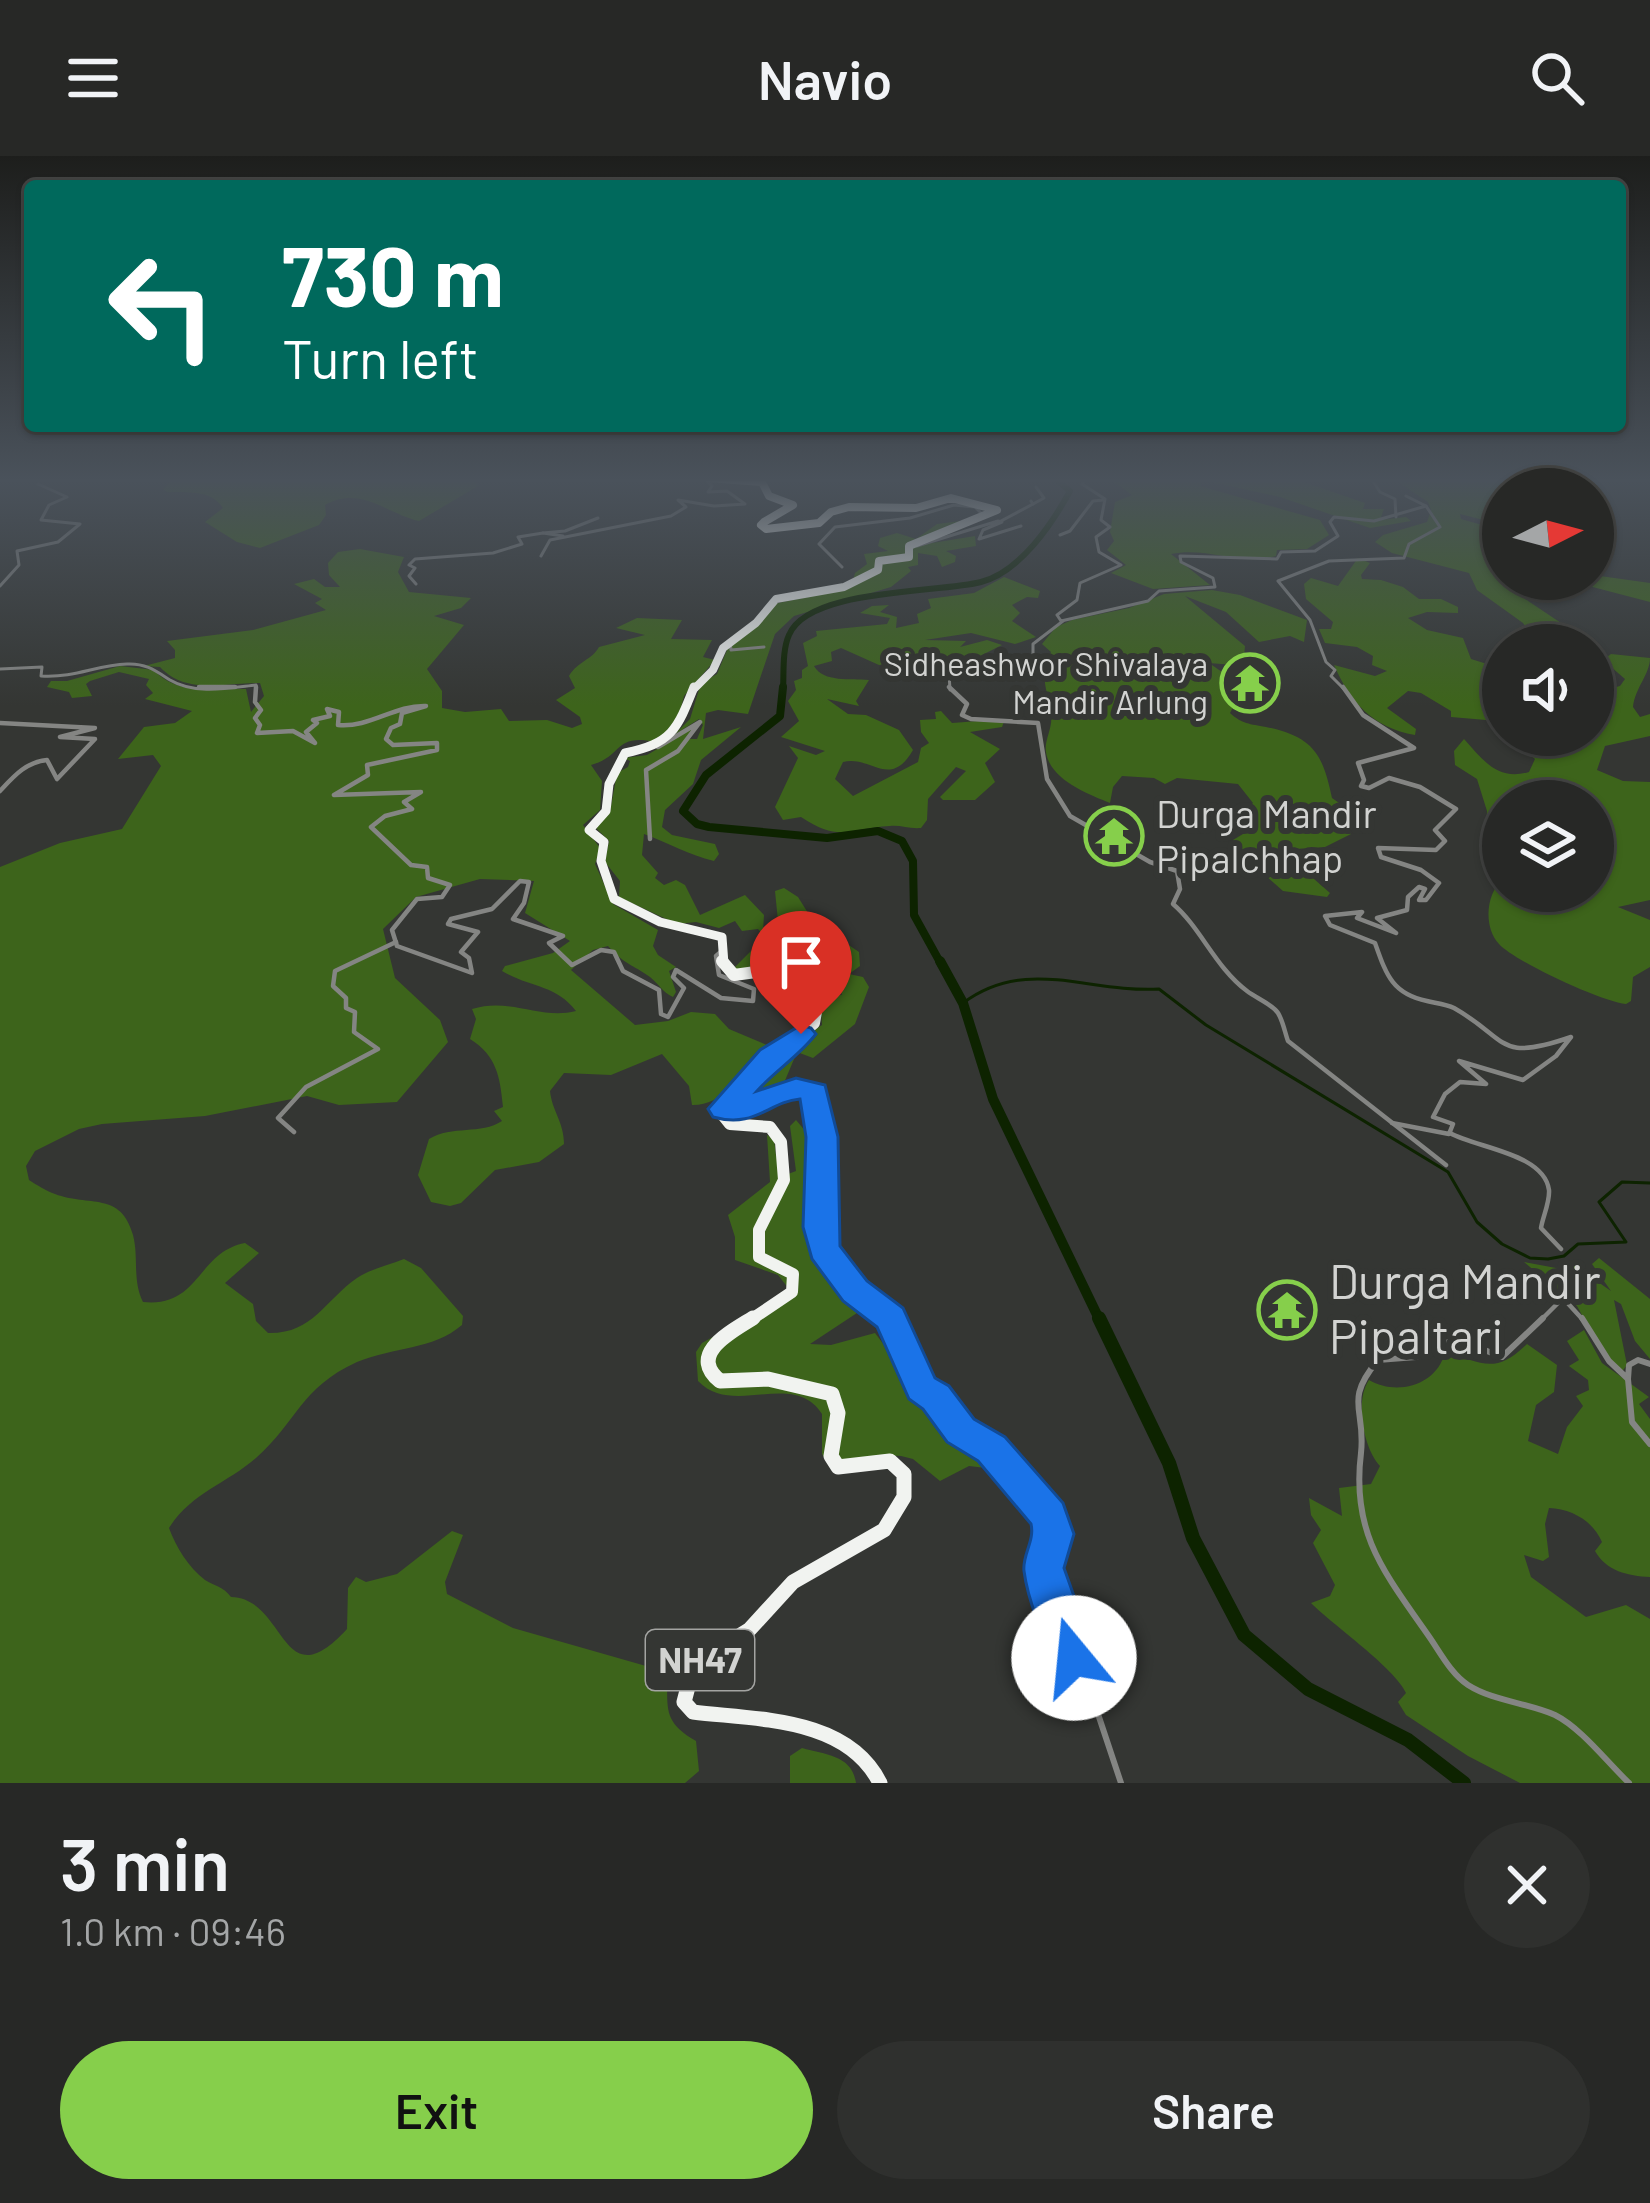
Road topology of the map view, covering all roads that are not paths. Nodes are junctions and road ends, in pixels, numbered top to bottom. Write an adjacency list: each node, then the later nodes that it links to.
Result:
1 (18, 554): 12 (street)
2 (467, 554): 11 (street)
3 (833, 554): 10 (street)
4 (910, 554): 14 (highway)
5 (1101, 554): 13 (street)
6 (1188, 554): 13 (street)
7 (1214, 554): 8 (street)
8 (1277, 554)
9 (1405, 554): 26 (street)
10 (842, 567)
11 (416, 584)
12 (0, 586)
13 (1063, 621): 24 (street)
14 (730, 642): 15 (street); 18 (highway)
15 (764, 647)
16 (0, 669): 21 (street)
17 (0, 723): 19 (street)
18 (652, 748): 20 (street); 22 (highway)
19 (0, 791)
20 (650, 839)
21 (396, 942): 22 (street); 25 (street)
22 (723, 950): 23 (highway)
23 (723, 1109): 32 (highway, NH47); 33 (street)
24 (1392, 1123): 26 (street); 27 (street)
25 (295, 1132)
26 (1450, 1133): 28 (street)
27 (1446, 1165)
28 (1561, 1249)
29 (1650, 1364): 30 (street)
30 (1628, 1379): 31 (street); 34 (street)
31 (1650, 1444)
32 (880, 1783)
33 (1121, 1783)
34 (1629, 1783)

